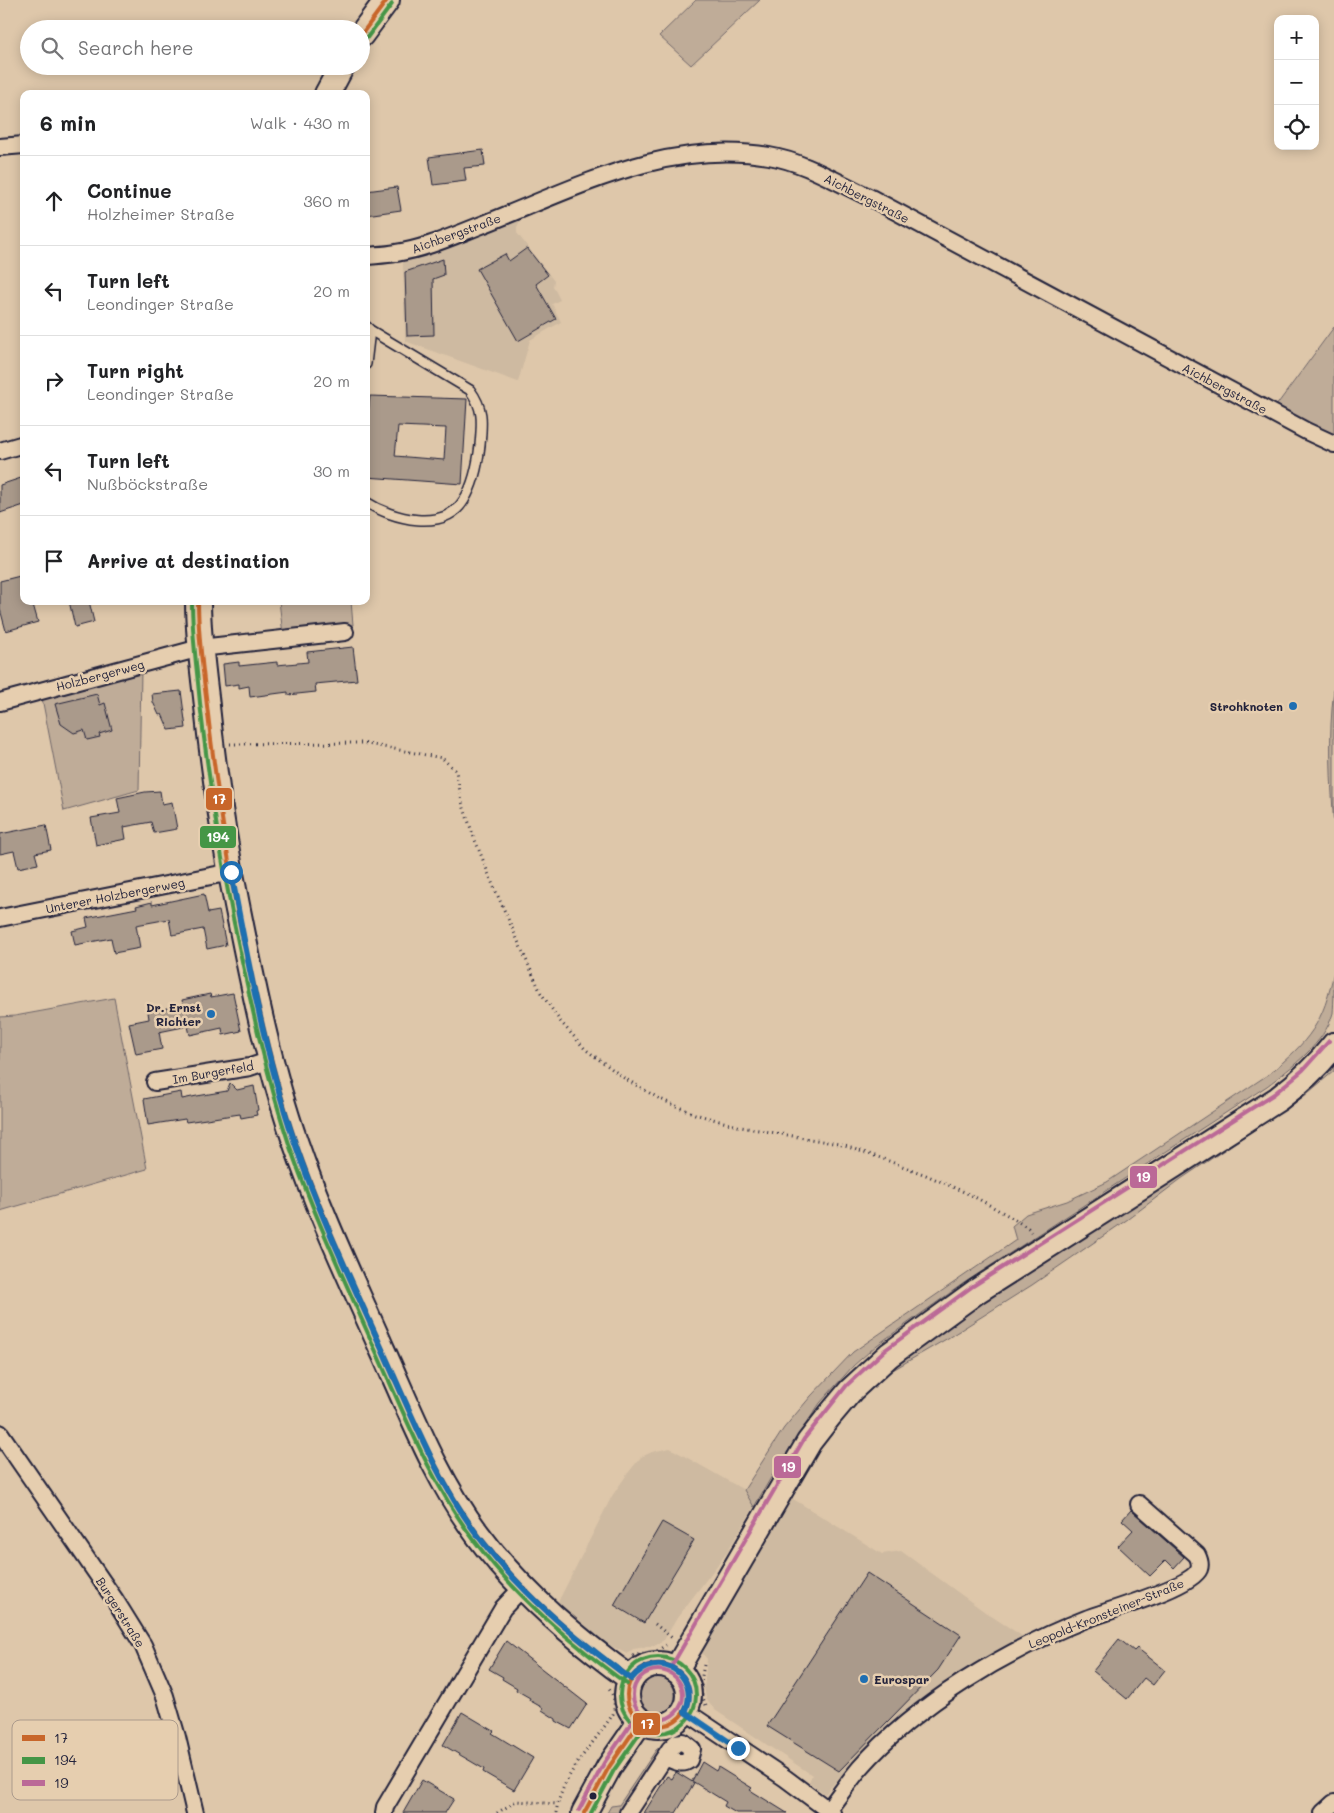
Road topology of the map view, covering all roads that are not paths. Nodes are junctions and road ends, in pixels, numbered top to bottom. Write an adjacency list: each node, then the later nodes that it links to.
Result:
1 (387, 0): 2 (street)
2 (370, 23)
3 (338, 75): 4 (street)
4 (330, 90)
5 (20, 145): 6 (street)
6 (0, 147)
7 (370, 256): 9 (street, Aichbergstraße)
8 (370, 329): 12 (lane)
9 (1334, 444)
10 (20, 445): 11 (street)
11 (0, 451)
12 (370, 504)
13 (198, 605): 15 (street)
14 (345, 632): 15 (street, Holzbergerweg)
15 (200, 648): 16 (street, Holzbergerweg); 17 (street)
16 (0, 702)
17 (231, 872): 18 (street, Unterer Holzbergerweg); 20 (street)
18 (0, 918)
19 (1334, 1046): 25 (street)
20 (272, 1060): 21 (street, Im Burgerfeld); 24 (street)
21 (154, 1082)
22 (0, 1433): 28 (street, Burgerstraße)
23 (1140, 1504): 33 (street, Leopold-Kronsteiner-Straße)
24 (523, 1587): 26 (street); 35 (street)
25 (676, 1670): 26 (street); 27 (street)
26 (626, 1675): 29 (street)
27 (685, 1712): 29 (street); 33 (street)
28 (172, 1720)
29 (640, 1722): 36 (street)
30 (178, 1741): 34 (street, Burgerstraße)
31 (665, 1756): 37 (street)
32 (1334, 1803): 38 (street)
33 (830, 1812)
34 (195, 1813)
35 (384, 1813)
36 (584, 1813)
37 (628, 1813)
38 (1323, 1813)

